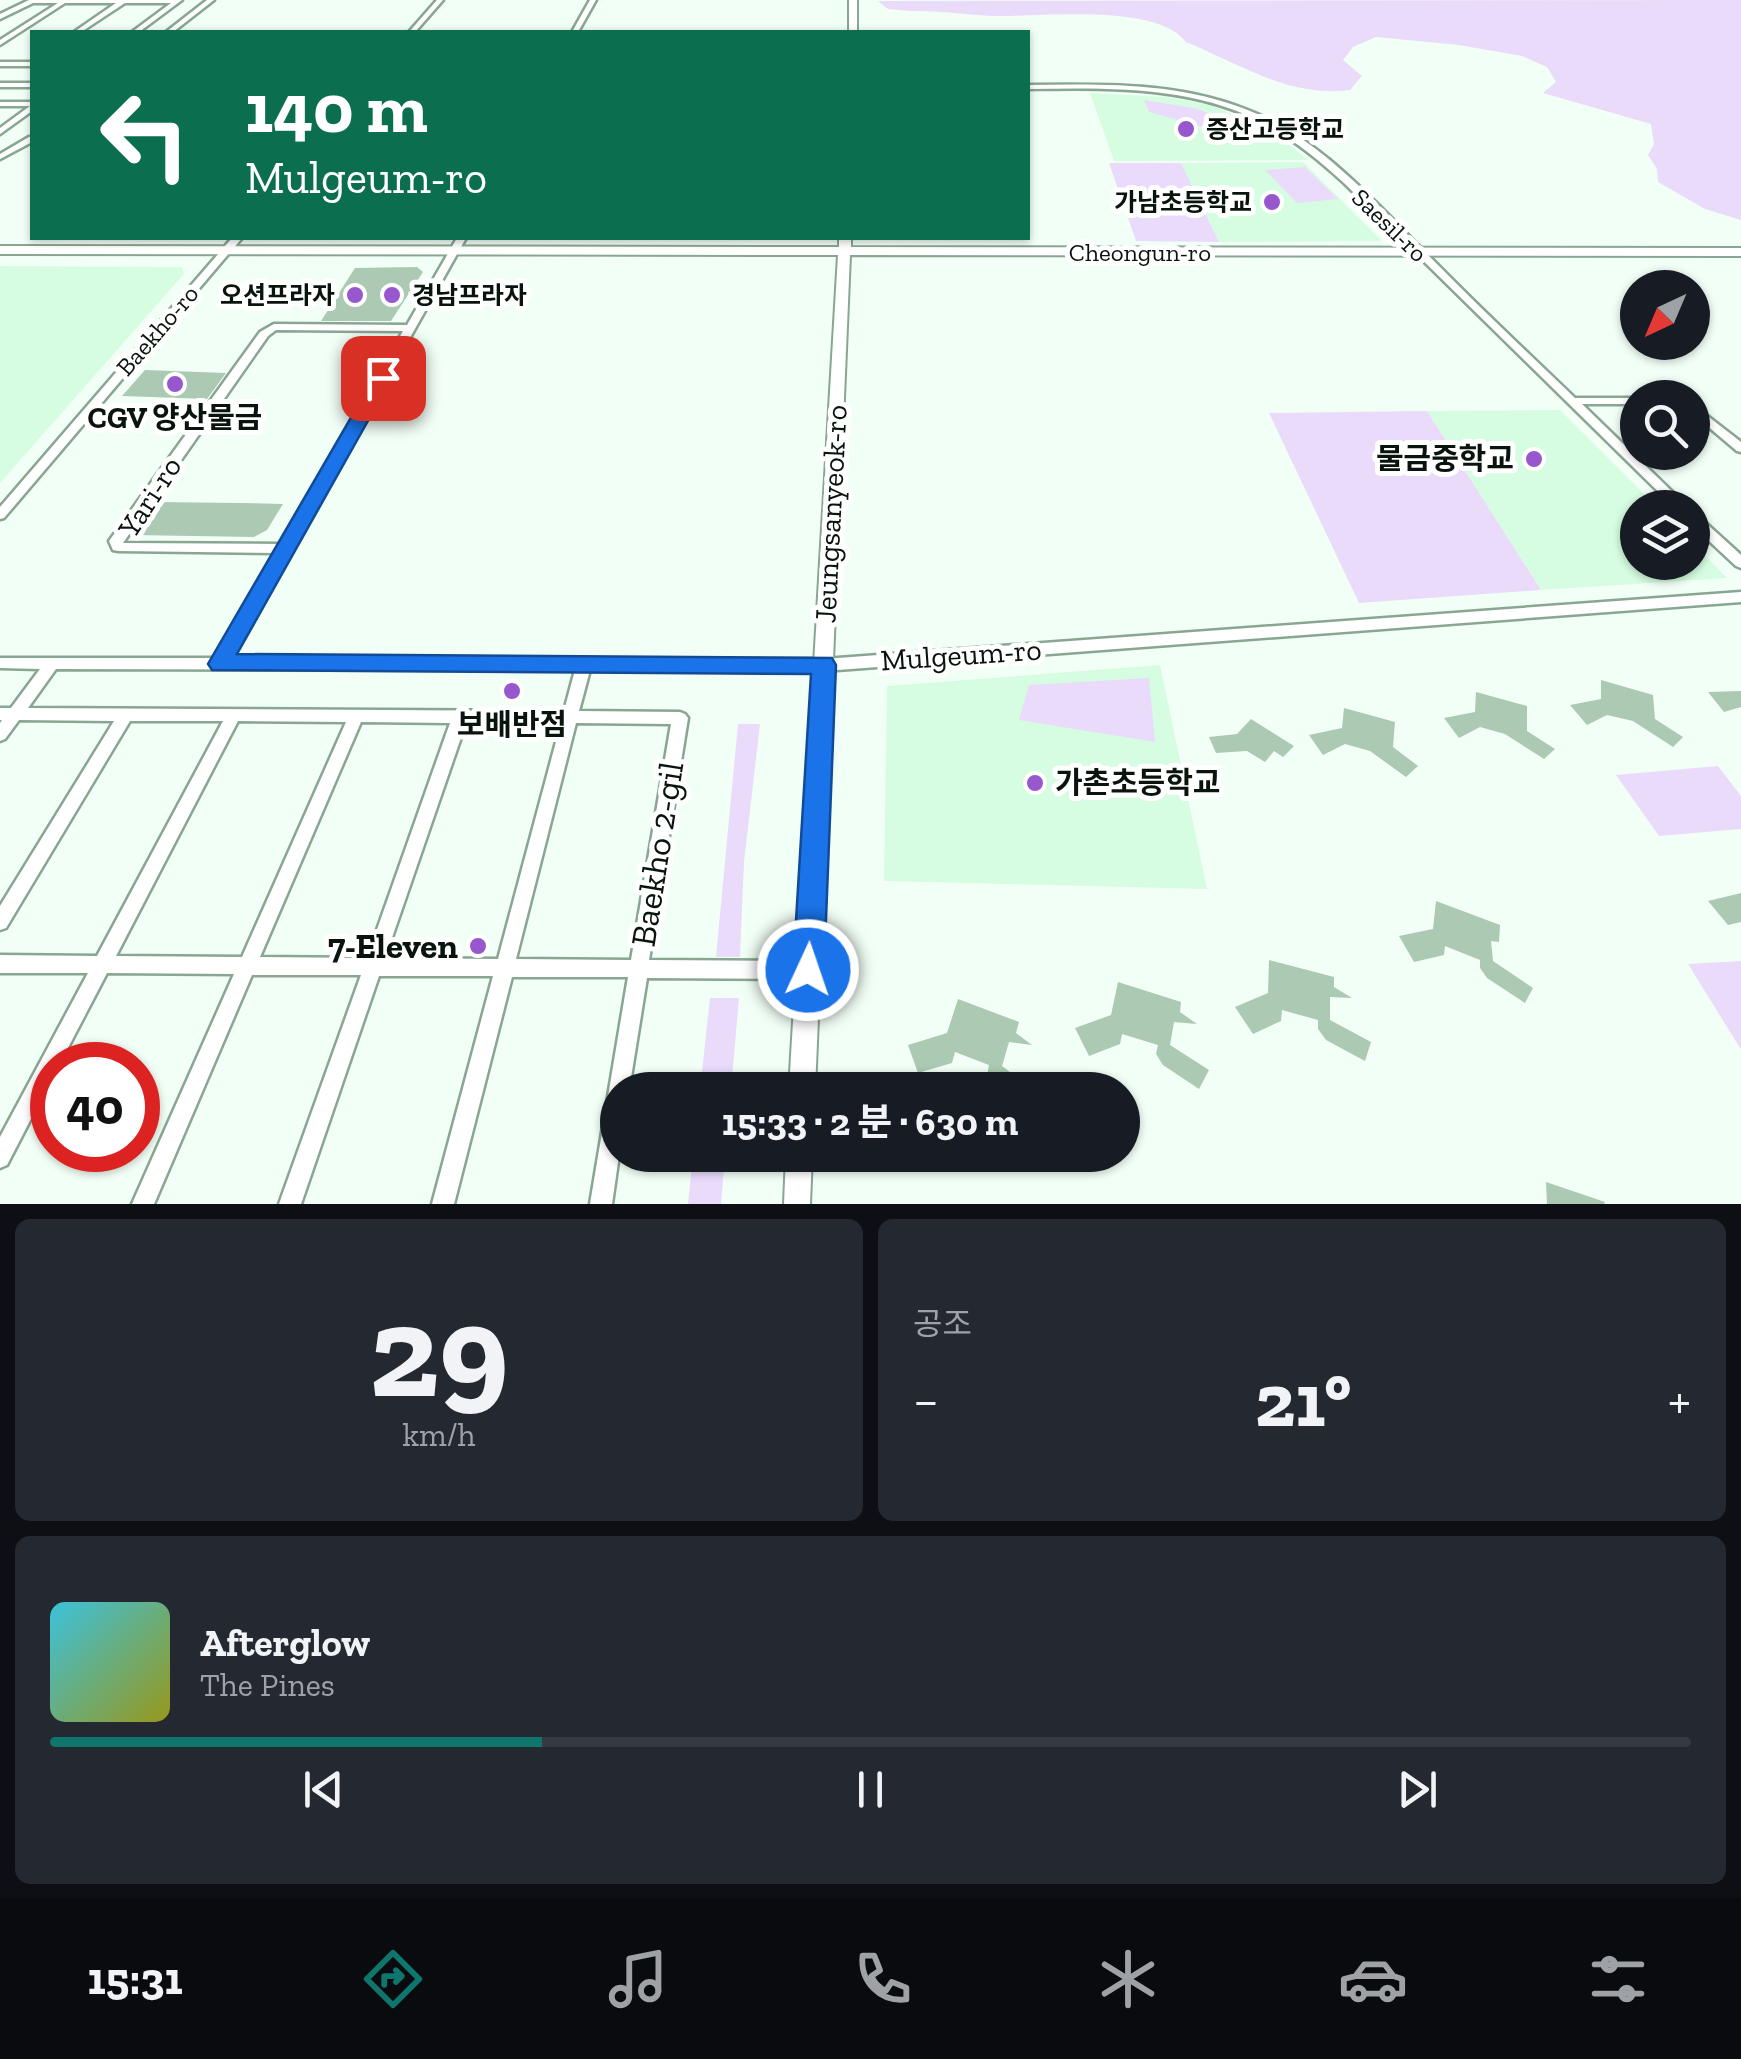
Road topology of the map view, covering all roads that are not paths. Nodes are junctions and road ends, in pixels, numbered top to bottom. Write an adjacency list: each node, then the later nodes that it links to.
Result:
1 (178, 0): 7 (street); 10 (street)
2 (211, 0): 11 (street)
3 (440, 0): 12 (street)
4 (593, 0): 13 (street)
5 (853, 0): 14 (street)
6 (66, 1): 7 (street); 8 (street); 15 (street)
7 (123, 1): 9 (street)
8 (0, 18)
9 (80, 30)
10 (138, 30)
11 (172, 30)
12 (414, 30)
13 (576, 30)
14 (853, 30)
15 (0, 43)
16 (0, 64): 17 (street)
17 (30, 64)
18 (0, 85): 19 (street)
19 (30, 85)
20 (1030, 87): 35 (street, Saesil-ro)
21 (0, 104): 22 (street)
22 (30, 106)
23 (30, 108): 25 (street)
24 (0, 122): 25 (street)
25 (14, 122): 26 (street)
26 (0, 132)
27 (30, 139): 28 (street)
28 (0, 157)
29 (235, 240): 33 (street, Baekho-ro)
30 (458, 243): 31 (street, Cheongun-ro); 33 (street, Cheongun-ro); 36 (street)
31 (845, 244): 35 (street, Cheongun-ro); 51 (street, Jeungsanyeok-ro)
32 (0, 250): 33 (street, Cheongun-ro)
33 (227, 250): 42 (street, Baekho-ro)
34 (1741, 252): 35 (street, Cheongun-ro)
35 (1420, 253): 37 (street, Saesil-ro)
36 (411, 328): 44 (street); 44 (street, Yari-ro)
37 (1571, 401): 38 (street); 41 (street, Saesil-ro)
38 (1620, 401)
39 (1710, 422): 40 (street)
40 (1741, 448)
41 (1664, 490)
42 (0, 515)
43 (1710, 534): 45 (street)
44 (286, 549): 49 (street)
45 (1741, 563)
46 (1741, 598): 51 (street, Mulgeum-ro)
47 (0, 663): 48 (street, Mulgeum-ro)
48 (52, 663): 49 (street, Mulgeum-ro); 52 (street)
49 (220, 664): 50 (street, Mulgeum-ro)
50 (584, 664): 51 (street, Mulgeum-ro); 57 (street)
51 (824, 665): 66 (street, Jeungsanyeok-ro)
52 (7, 714): 53 (street, Baekho 2-gil); 58 (street)
53 (126, 714): 54 (street, Baekho 2-gil); 59 (street)
54 (234, 715): 55 (street, Baekho 2-gil); 61 (street)
55 (356, 716): 56 (street, Baekho 2-gil); 62 (street)
56 (460, 717): 57 (street, Baekho 2-gil); 63 (street)
57 (569, 718): 64 (street); 65 (street, Baekho 2-gil)
58 (0, 735)
59 (0, 922)
60 (0, 964): 61 (street, Baekho 2-gil)
61 (103, 965): 62 (street, Baekho 2-gil); 69 (street)
62 (247, 966): 63 (street, Baekho 2-gil); 72 (street)
63 (375, 966): 64 (street, Baekho 2-gil); 73 (street)
64 (506, 967): 65 (street, Baekho 2-gil); 74 (street)
65 (638, 968): 66 (street); 67 (street)
66 (808, 970): 68 (street, Jeungsanyeok-ro)
67 (622, 1072)
68 (803, 1072)
69 (0, 1158)
70 (606, 1172): 75 (street)
71 (798, 1172): 76 (street)
72 (143, 1204)
73 (290, 1204)
74 (444, 1204)
75 (601, 1204)
76 (797, 1204)

